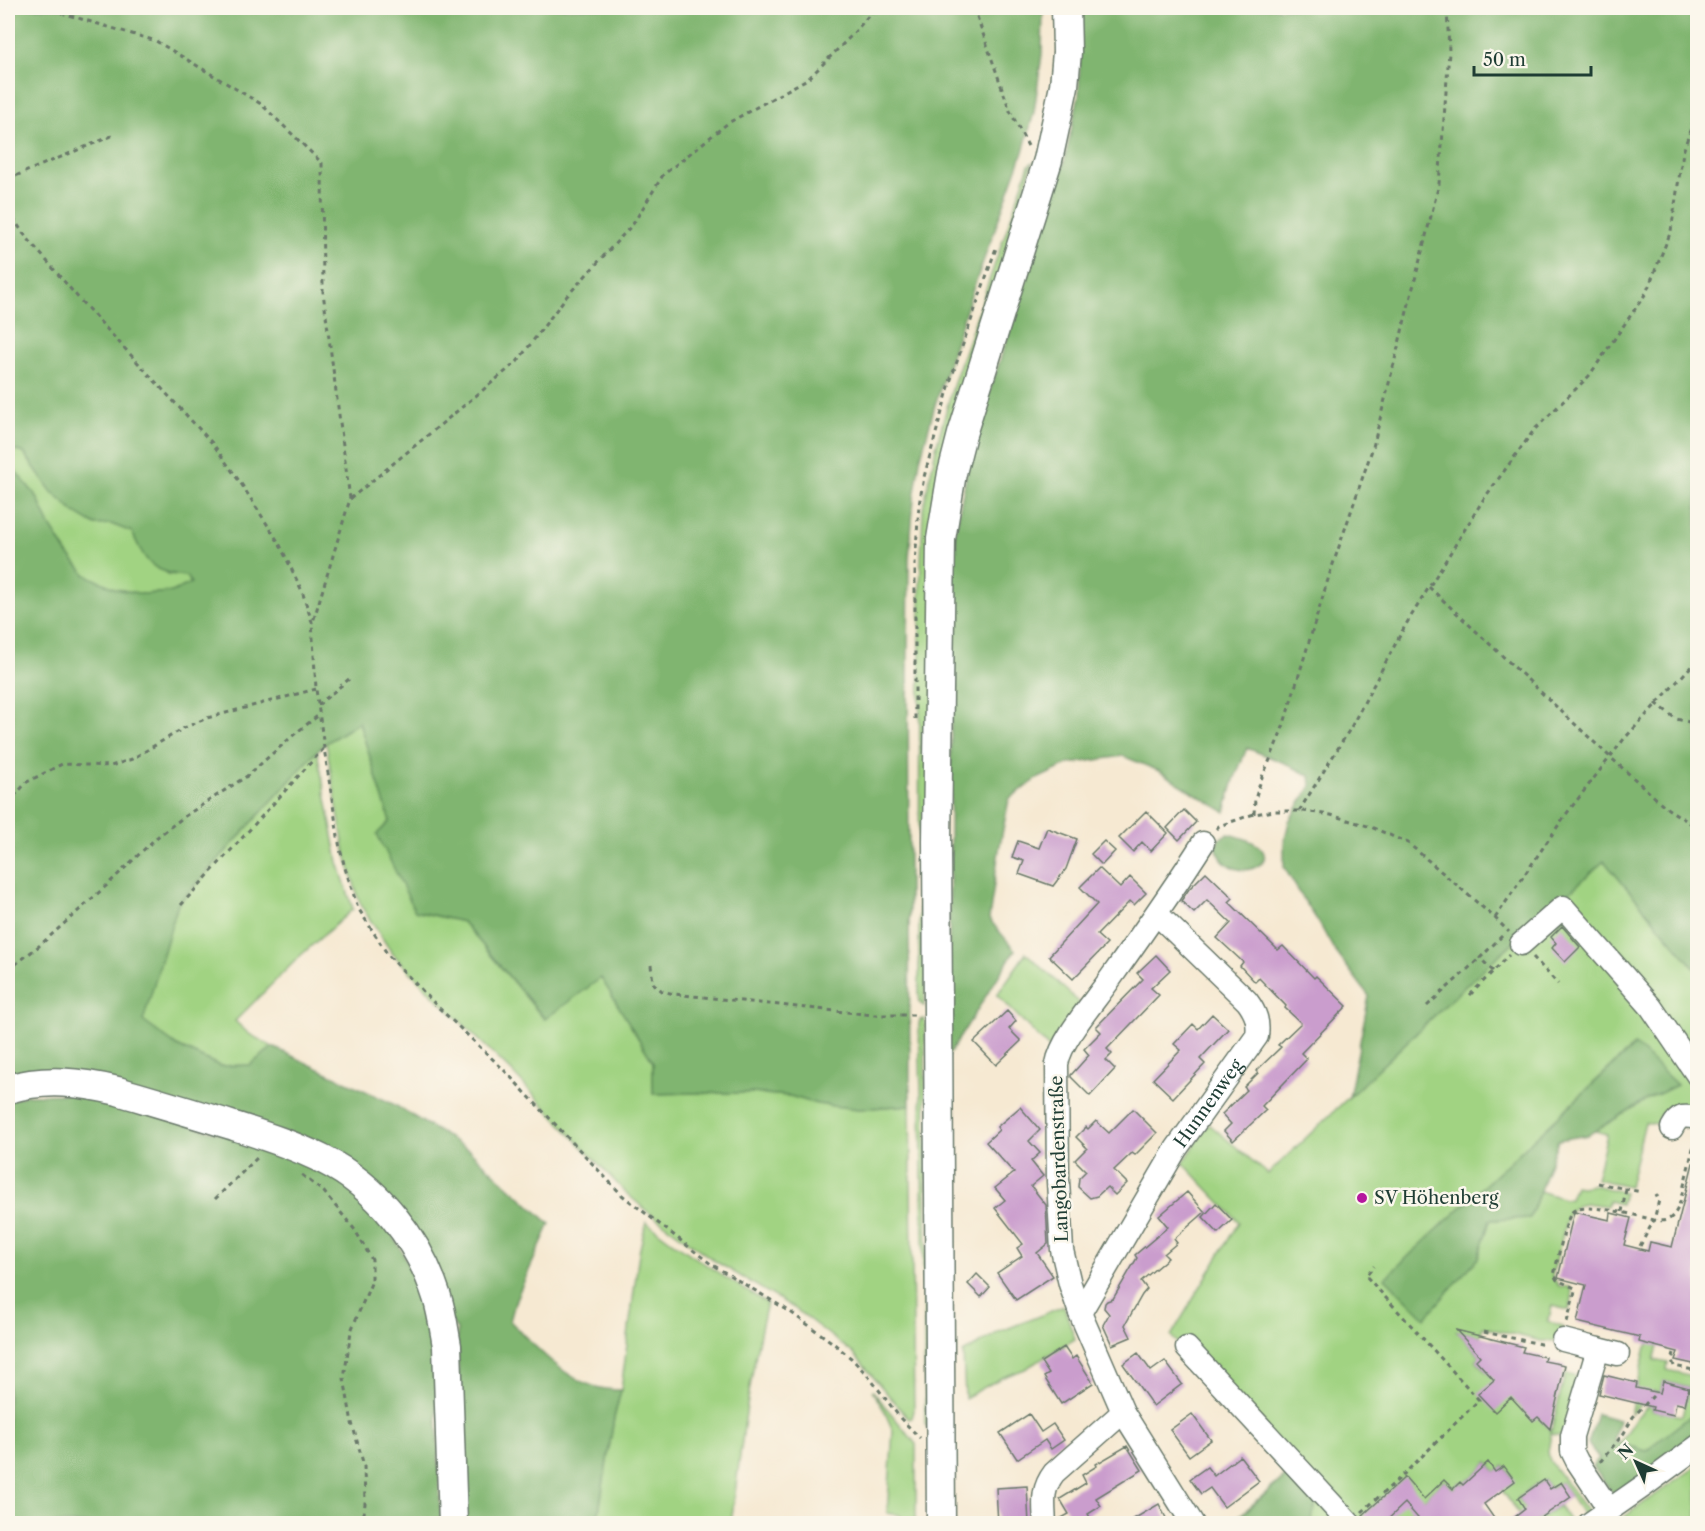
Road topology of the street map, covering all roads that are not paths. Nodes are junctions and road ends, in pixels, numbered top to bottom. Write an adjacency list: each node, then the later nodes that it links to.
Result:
1 (1066, 8): 17 (main road)
2 (1203, 843): 3 (street, Langobardenstraße)
3 (1157, 914): 9 (street, Langobardenstraße); 9 (street, Hunnenweg)
4 (1515, 950): 5 (street)
5 (1698, 1076)
6 (8, 1089): 16 (main road)
7 (1698, 1118): 8 (street)
8 (1672, 1128)
9 (1080, 1313): 12 (street, Langobardenstraße)
10 (1563, 1340): 14 (street)
11 (1187, 1348): 15 (street)
12 (1123, 1412): 18 (street); 19 (street, Langobardenstraße)
13 (1698, 1446): 14 (street)
14 (1609, 1509): 20 (street)
15 (1349, 1523)
16 (453, 1524)
17 (941, 1524)
18 (1045, 1524)
19 (1193, 1524)
20 (1589, 1524)

